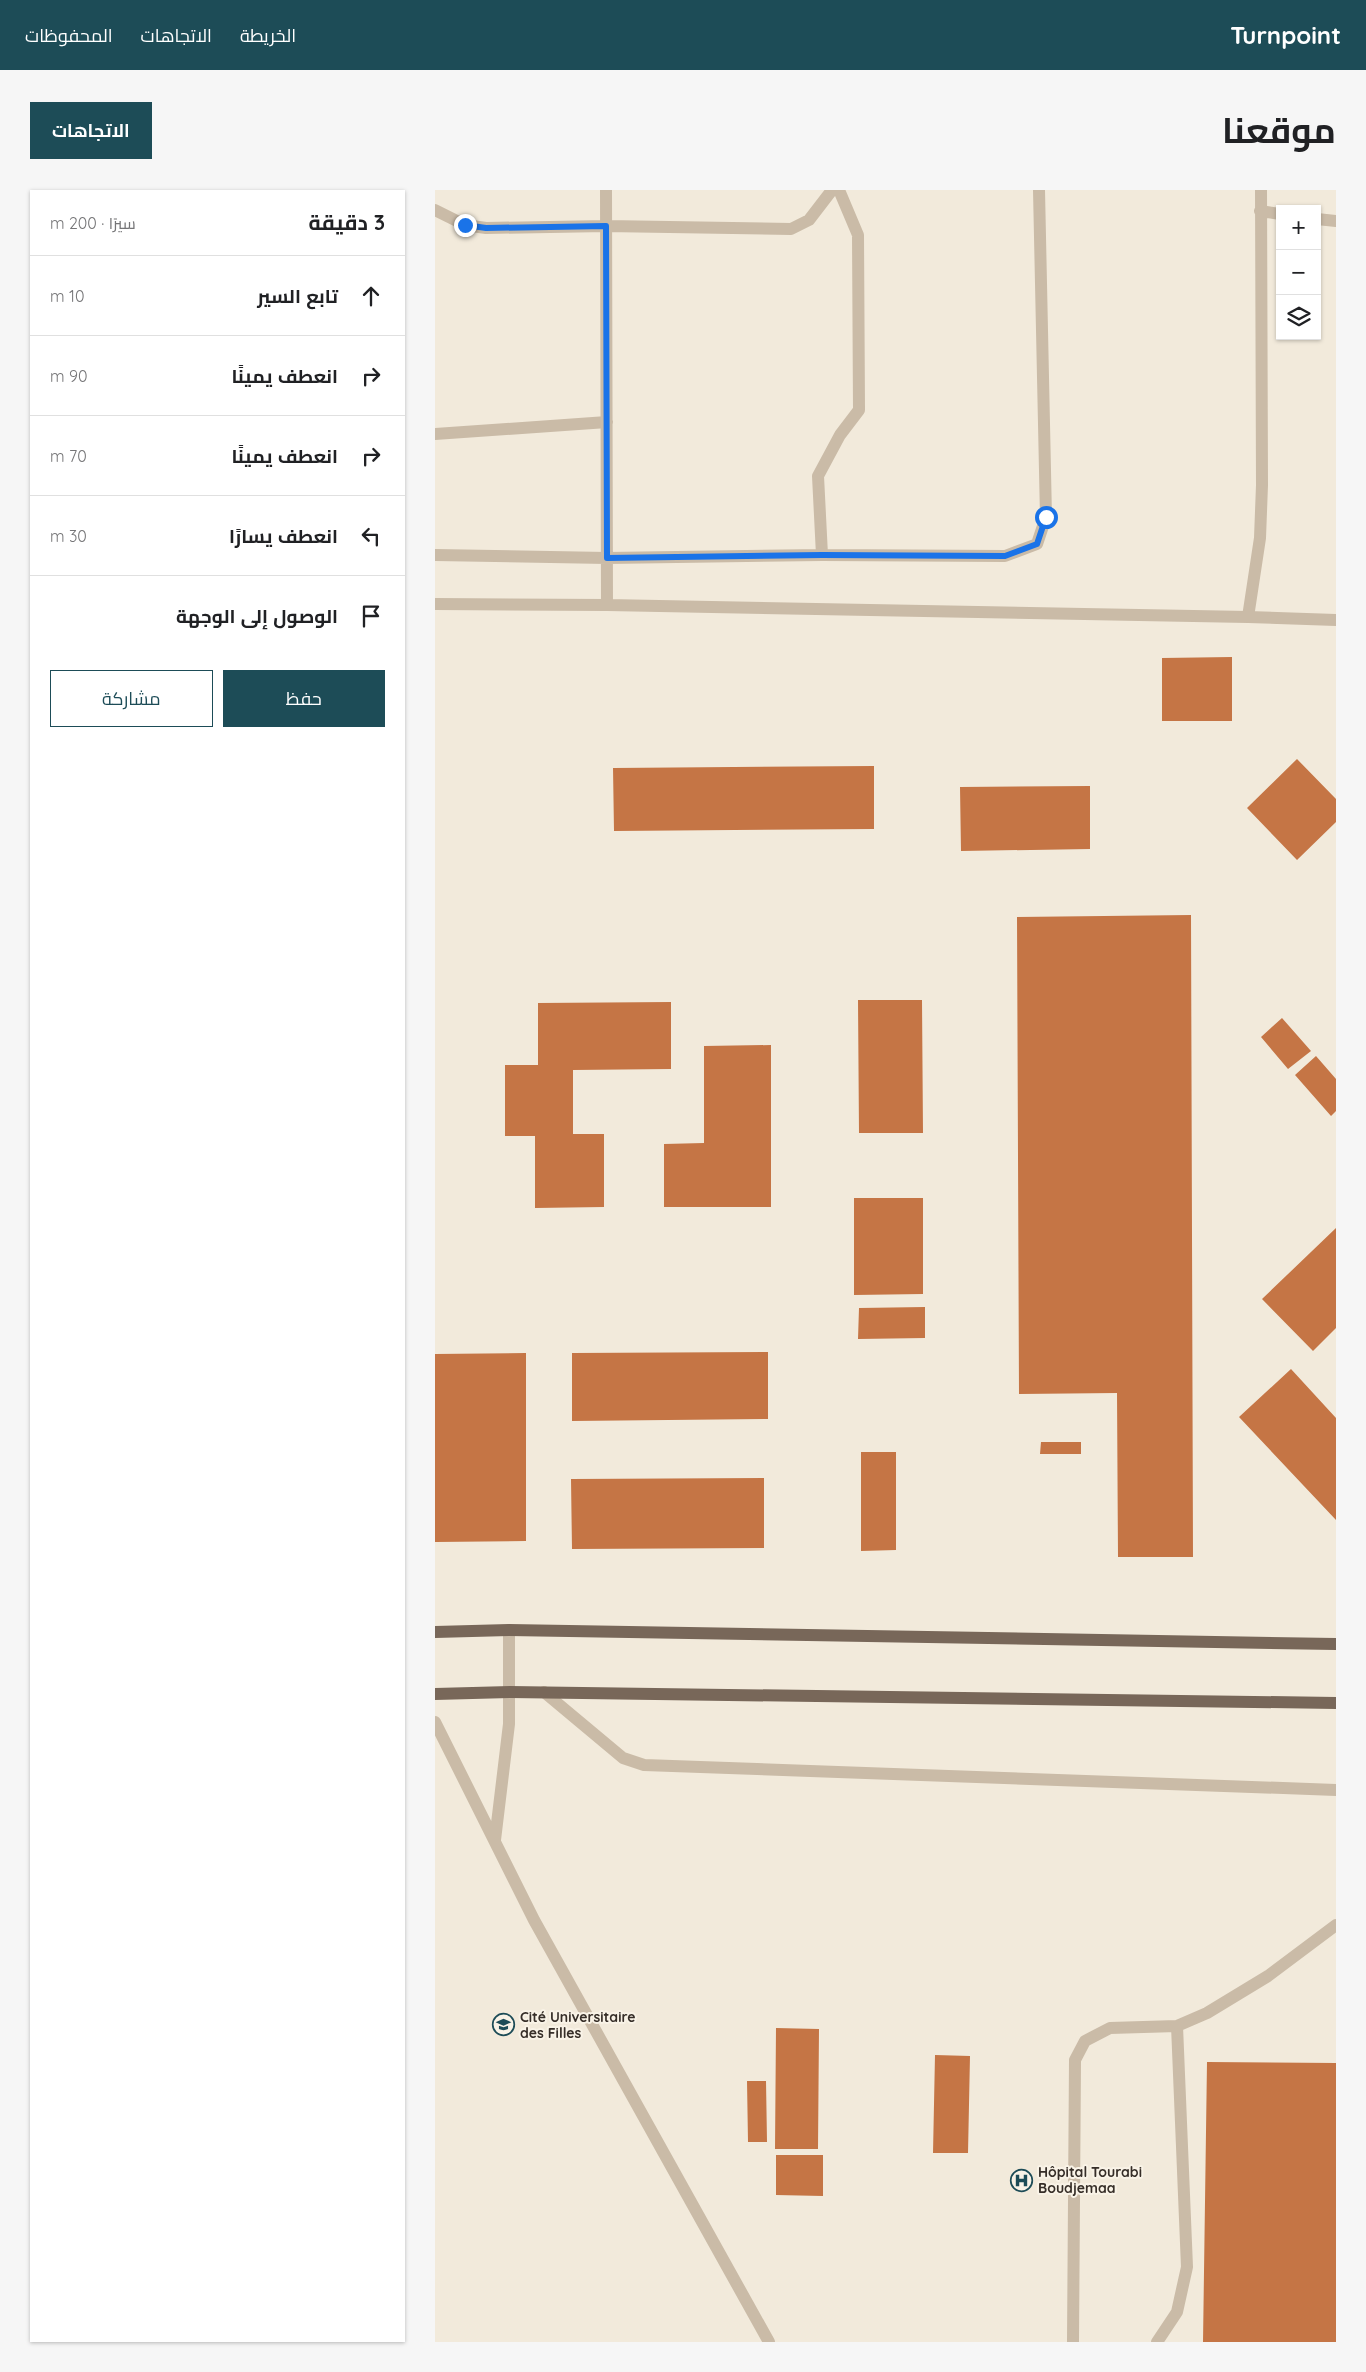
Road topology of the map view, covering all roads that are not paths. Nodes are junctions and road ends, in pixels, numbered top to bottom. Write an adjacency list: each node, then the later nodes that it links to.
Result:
1 (606, 190): 11 (street)
2 (832, 190): 11 (street)
3 (839, 190): 15 (street)
4 (1039, 190): 15 (street)
5 (1261, 190): 7 (street)
6 (435, 210): 11 (street)
7 (1260, 211): 8 (street); 19 (street)
8 (1276, 213)
9 (1321, 219): 10 (street)
10 (1336, 221)
11 (606, 226): 12 (street)
12 (607, 422): 13 (street); 16 (street)
13 (435, 434)
14 (435, 555): 16 (street)
15 (822, 555): 16 (street)
16 (607, 558): 18 (street)
17 (435, 604): 18 (street)
18 (607, 605): 19 (street)
19 (1248, 617): 20 (street)
20 (1336, 620)
21 (509, 1630): 22 (main road); 23 (main road); 24 (street)
22 (435, 1632)
23 (1336, 1644)
24 (510, 1692): 25 (main road); 26 (main road); 30 (street)
25 (544, 1692): 27 (main road); 29 (street)
26 (435, 1694)
27 (1336, 1703)
28 (435, 1722): 30 (street)
29 (1336, 1790)
30 (495, 1840): 33 (street)
31 (1336, 1925): 32 (street)
32 (1177, 2026): 34 (street); 35 (street)
33 (769, 2342)
34 (1073, 2342)
35 (1157, 2342)

